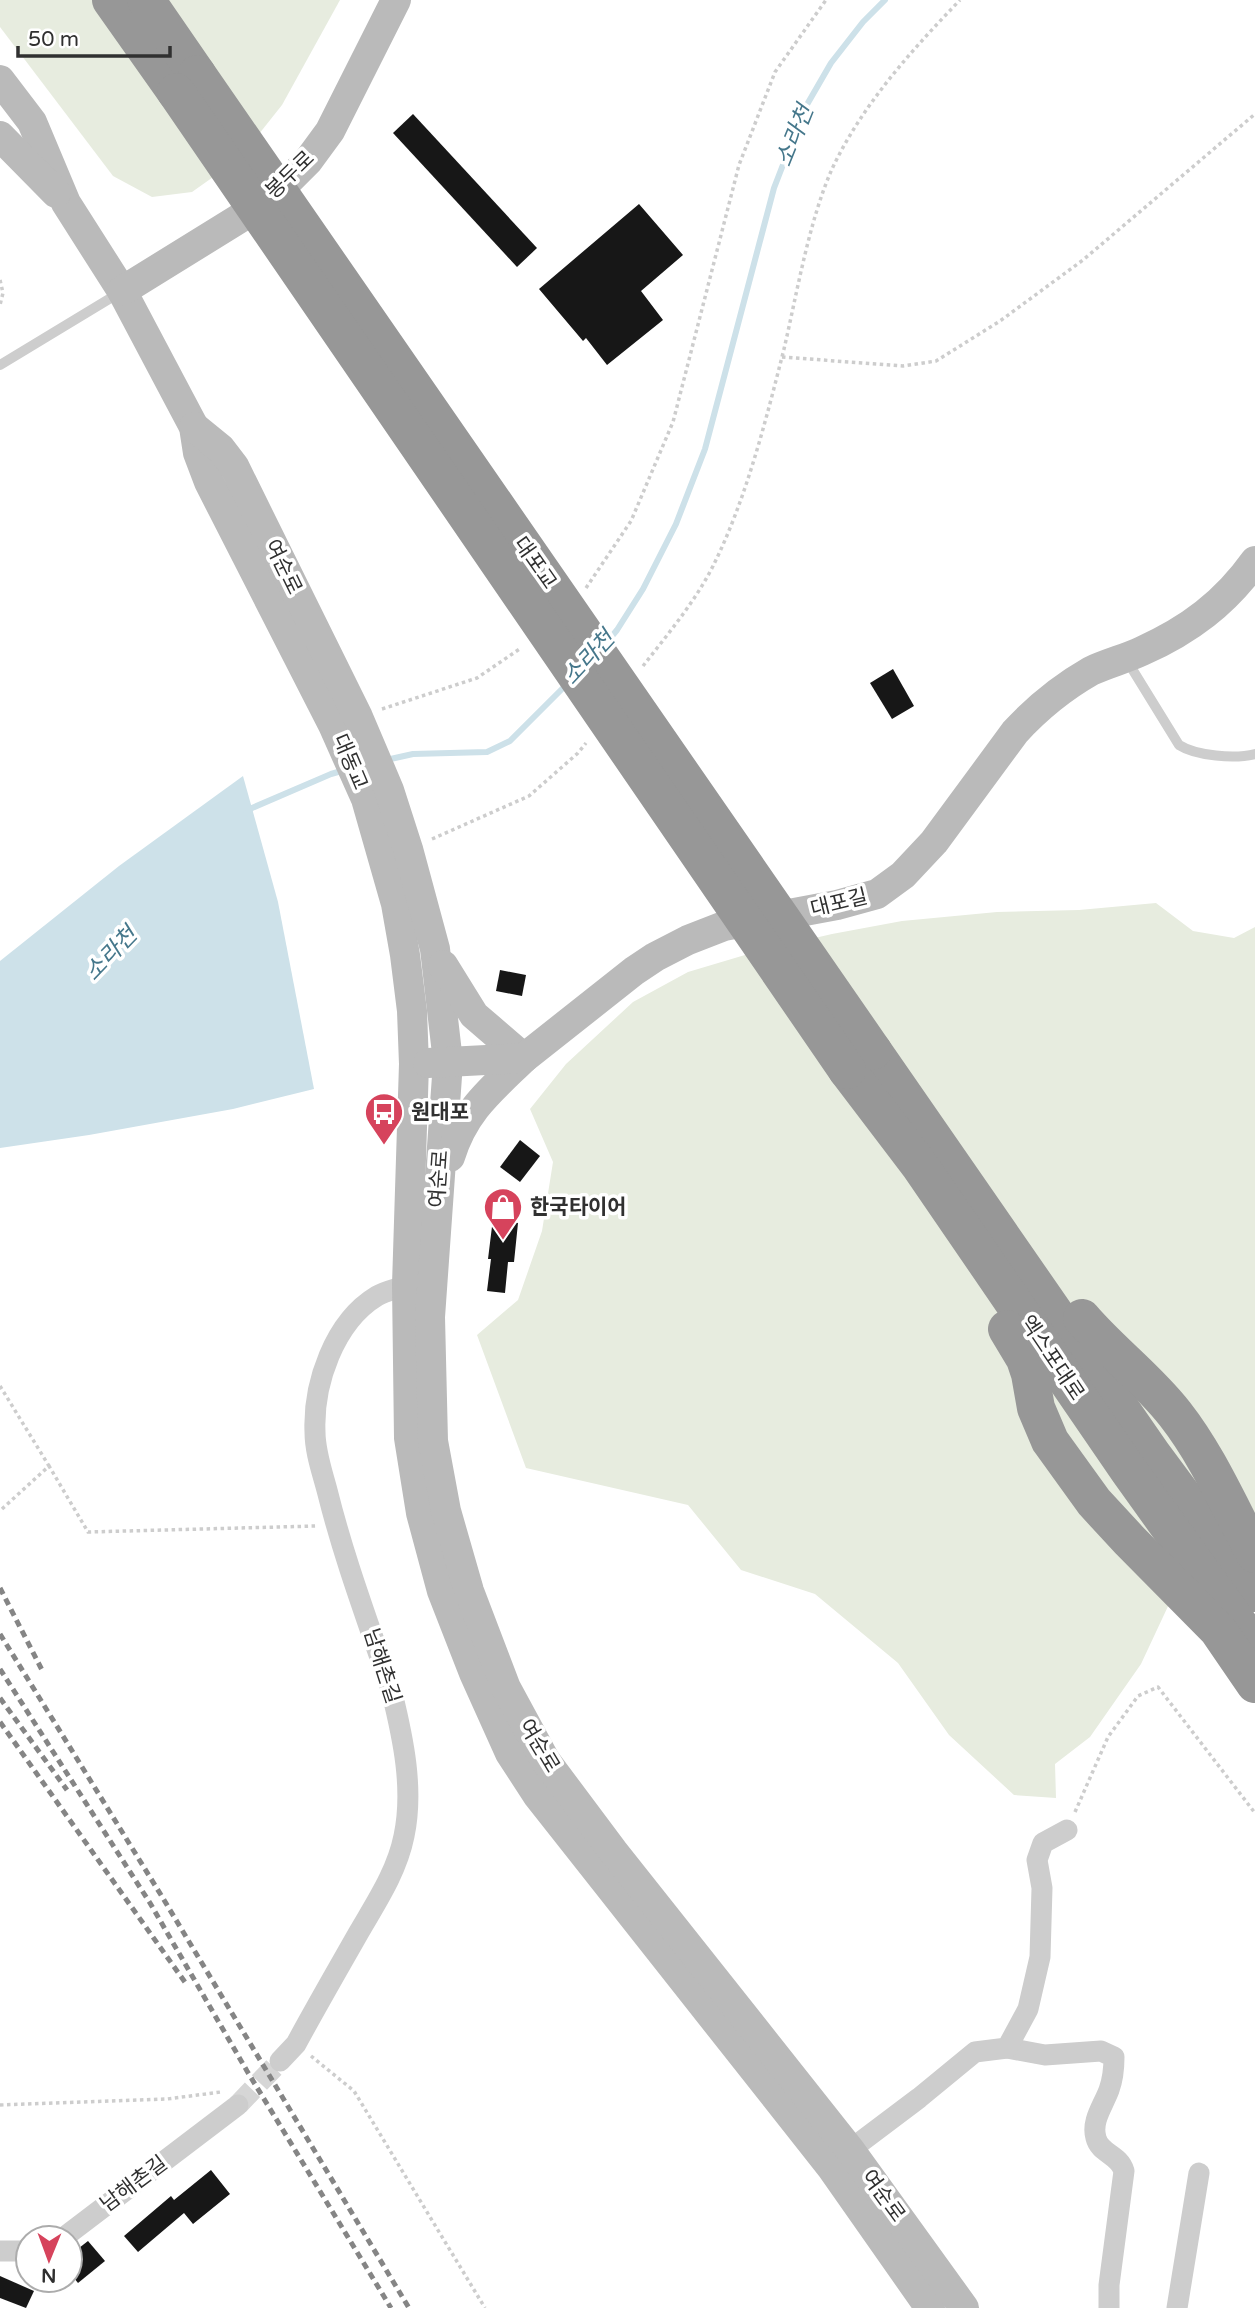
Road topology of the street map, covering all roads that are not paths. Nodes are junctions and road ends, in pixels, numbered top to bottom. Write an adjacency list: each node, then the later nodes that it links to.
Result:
1 (111, 0): 5 (highway)
2 (146, 0): 5 (highway)
3 (396, 0): 8 (street, 봉두로)
4 (0, 80): 7 (street, 여순로)
5 (186, 83): 17 (highway, 대포교, bridge)
6 (0, 136): 7 (street, 여순로)
7 (65, 203): 8 (street, 여순로)
8 (121, 291): 9 (lane); 12 (street, 여순로)
9 (0, 365)
10 (1255, 561): 11 (street, 대포길)
11 (1126, 658): 13 (lane); 16 (street, 대포길)
12 (346, 721): 14 (street, 대동교)
13 (1255, 754)
14 (377, 795): 15 (street); 19 (street, 여순로)
15 (435, 949): 16 (street); 18 (street, 여순로)
16 (524, 1058): 18 (street); 21 (street, 대포길)
17 (860, 1061): 20 (highway, 엑스포대로)
18 (448, 1062): 19 (street); 21 (street, 여순로)
19 (414, 1064): 22 (street, 여순로)
20 (932, 1160): 23 (highway); 24 (highway, 엑스포대로); 25 (highway, 엑스포대로); 26 (highway)
21 (437, 1200): 31 (street, 여순로)
22 (407, 1285): 29 (street, 남해촌길); 34 (street, 여순로)
23 (1255, 1554)
24 (1255, 1593)
25 (1255, 1647)
26 (1255, 1684)
27 (1067, 1830): 28 (street)
28 (1007, 2048): 31 (street); 36 (street)
29 (280, 2061)
30 (235, 2108): 33 (street, 남해촌길)
31 (850, 2150): 35 (street, 여순로)
32 (1199, 2173): 37 (street)
33 (82, 2224)
34 (930, 2308)
35 (964, 2308)
36 (1109, 2308)
37 (1177, 2308)

